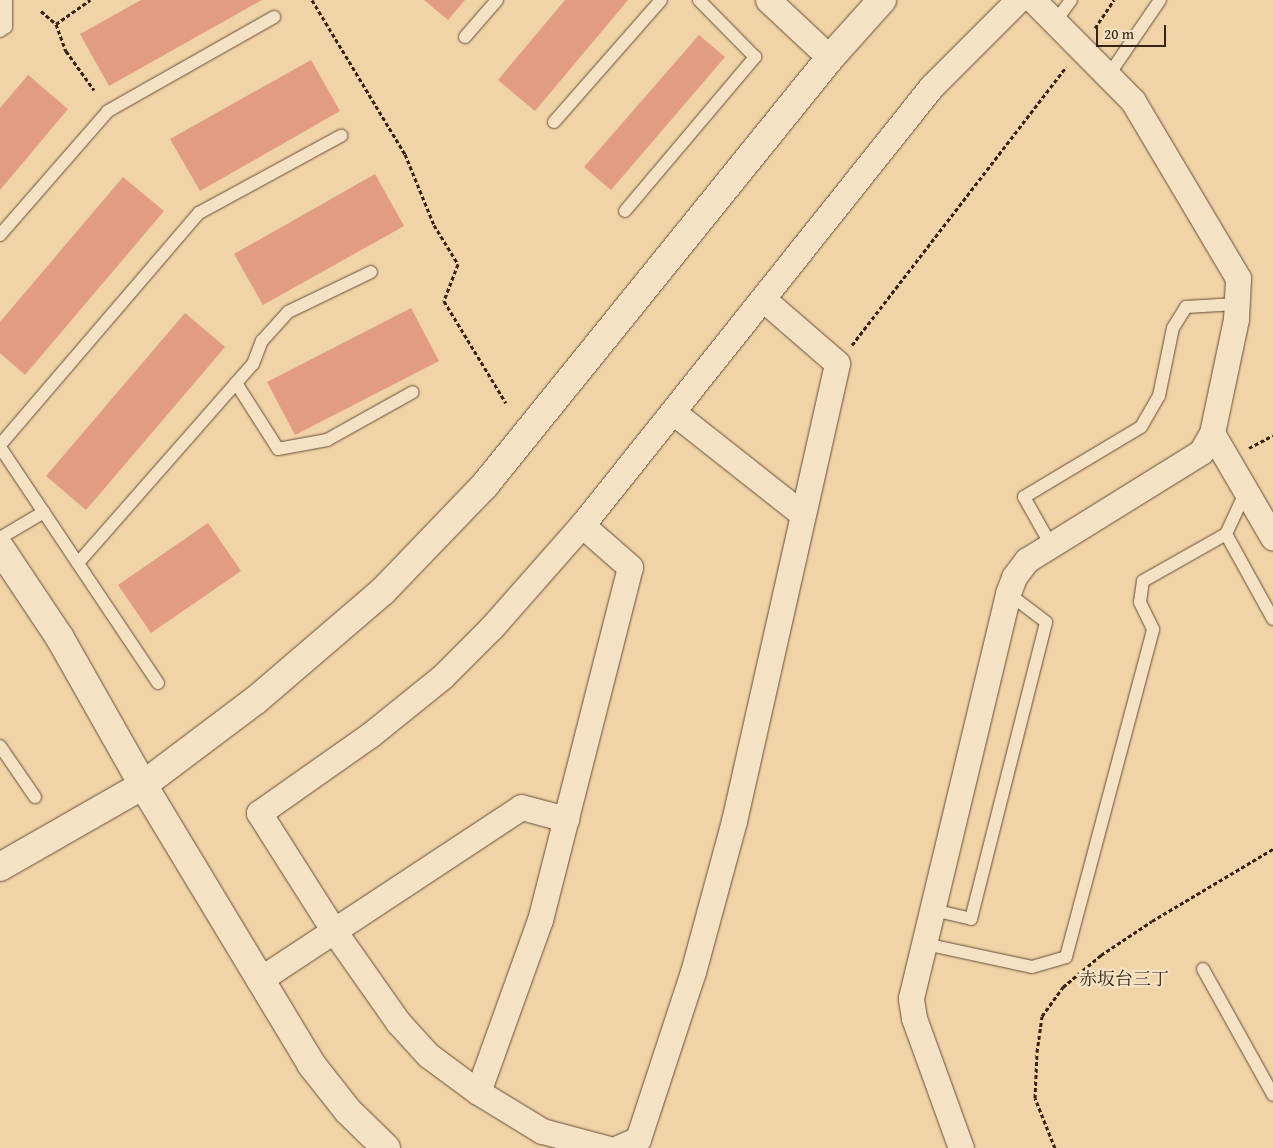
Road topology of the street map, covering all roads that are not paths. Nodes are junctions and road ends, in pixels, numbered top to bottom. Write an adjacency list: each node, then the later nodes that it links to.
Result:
1 (6, 0): 13 (lane)
2 (497, 0): 14 (lane)
3 (661, 0): 17 (lane)
4 (699, 0): 19 (lane)
5 (768, 0): 15 (street)
6 (882, 0): 15 (street)
7 (1018, 0): 22 (street)
8 (1033, 0): 12 (street)
9 (1071, 0): 12 (lane)
10 (1160, 0): 16 (lane)
11 (274, 17): 20 (lane)
12 (1055, 22): 16 (street)
13 (0, 31)
14 (466, 37)
15 (830, 58): 43 (street)
16 (1108, 76): 23 (street)
17 (554, 122)
18 (341, 136): 28 (lane)
19 (625, 211)
20 (0, 234)
21 (371, 272): 24 (lane)
22 (763, 299): 26 (street); 31 (street)
23 (1237, 304): 27 (street); 36 (lane)
24 (236, 383): 25 (lane); 38 (lane)
25 (413, 392)
26 (673, 412): 31 (street); 32 (street)
27 (1212, 433): 29 (street); 36 (street)
28 (0, 446): 30 (lane)
29 (1246, 491): 33 (lane); 35 (street)
30 (44, 512): 34 (lane); 38 (lane)
31 (801, 513): 56 (street)
32 (582, 525): 45 (street); 48 (street)
33 (1226, 534): 40 (lane); 49 (lane)
34 (0, 538)
35 (1273, 538)
36 (1051, 545): 39 (street)
37 (0, 548): 43 (street)
38 (78, 563): 41 (lane)
39 (1008, 592): 47 (street); 47 (lane)
40 (1273, 619)
41 (158, 683)
42 (0, 746): 44 (lane)
43 (143, 785): 46 (street); 51 (street)
44 (34, 797)
45 (566, 819): 48 (street); 52 (street)
46 (0, 867)
47 (933, 910): 49 (street)
48 (334, 931): 51 (street); 52 (street)
49 (924, 944): 57 (street)
50 (1203, 969): 53 (lane)
51 (259, 980): 54 (street)
52 (478, 1092): 55 (street)
53 (1273, 1094)
54 (386, 1148)
55 (606, 1148)
56 (618, 1148)
57 (961, 1148)

